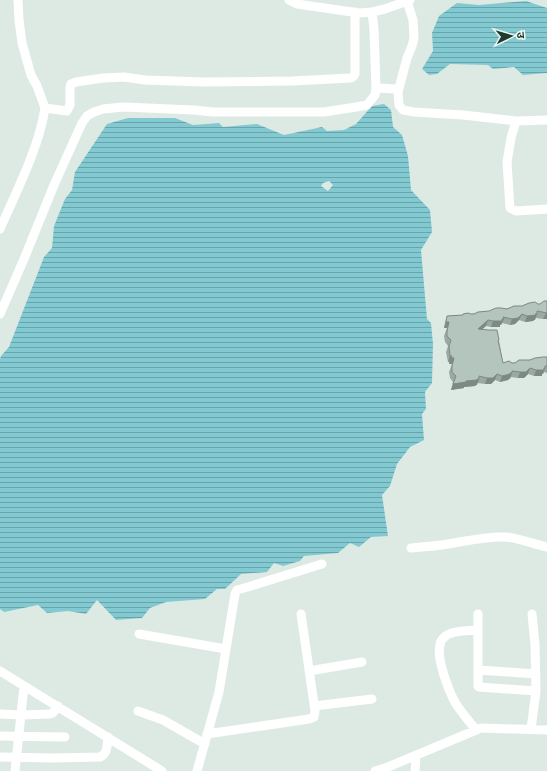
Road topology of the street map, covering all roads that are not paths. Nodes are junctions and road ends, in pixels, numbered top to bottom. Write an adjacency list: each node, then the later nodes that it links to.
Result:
1 (18, 0): 8 (street)
2 (289, 0): 4 (street)
3 (408, 0): 5 (street); 7 (street)
4 (355, 12): 5 (street); 8 (street)
5 (372, 12): 6 (street)
6 (376, 88): 7 (street); 13 (street)
7 (398, 92): 10 (street)
8 (45, 108): 12 (street)
9 (547, 120): 10 (street)
10 (516, 121): 11 (street)
11 (547, 209)
12 (0, 229)
13 (0, 314)
14 (547, 547): 15 (street)
15 (411, 548)
16 (322, 564): 22 (street)
17 (301, 614): 26 (street)
18 (478, 614): 20 (street)
19 (532, 614): 27 (street)
20 (477, 630): 24 (street); 36 (street)
21 (139, 634): 22 (street)
22 (226, 649): 39 (street)
23 (362, 662): 26 (street)
24 (478, 670): 27 (street); 29 (street)
25 (0, 671): 28 (street)
26 (309, 671): 32 (street)
27 (536, 674): 29 (street)
28 (24, 686): 31 (street); 35 (street)
29 (536, 691): 37 (street)
30 (372, 699): 32 (street)
31 (58, 706): 35 (street); 43 (street)
32 (314, 706): 39 (street)
33 (138, 711): 44 (street)
34 (0, 714): 35 (street)
35 (21, 715): 41 (street)
36 (475, 729): 37 (street); 45 (street)
37 (531, 729): 38 (street)
38 (547, 730)
39 (207, 734): 44 (street)
40 (0, 736): 41 (street)
41 (19, 736): 42 (street); 47 (street)
42 (65, 736)
43 (108, 737): 47 (street); 49 (street)
44 (204, 744): 50 (street)
45 (416, 755): 51 (street); 52 (street)
46 (0, 757): 47 (street)
47 (17, 758): 48 (street)
48 (15, 771)
49 (162, 771)
50 (197, 771)
51 (375, 771)
52 (415, 771)

